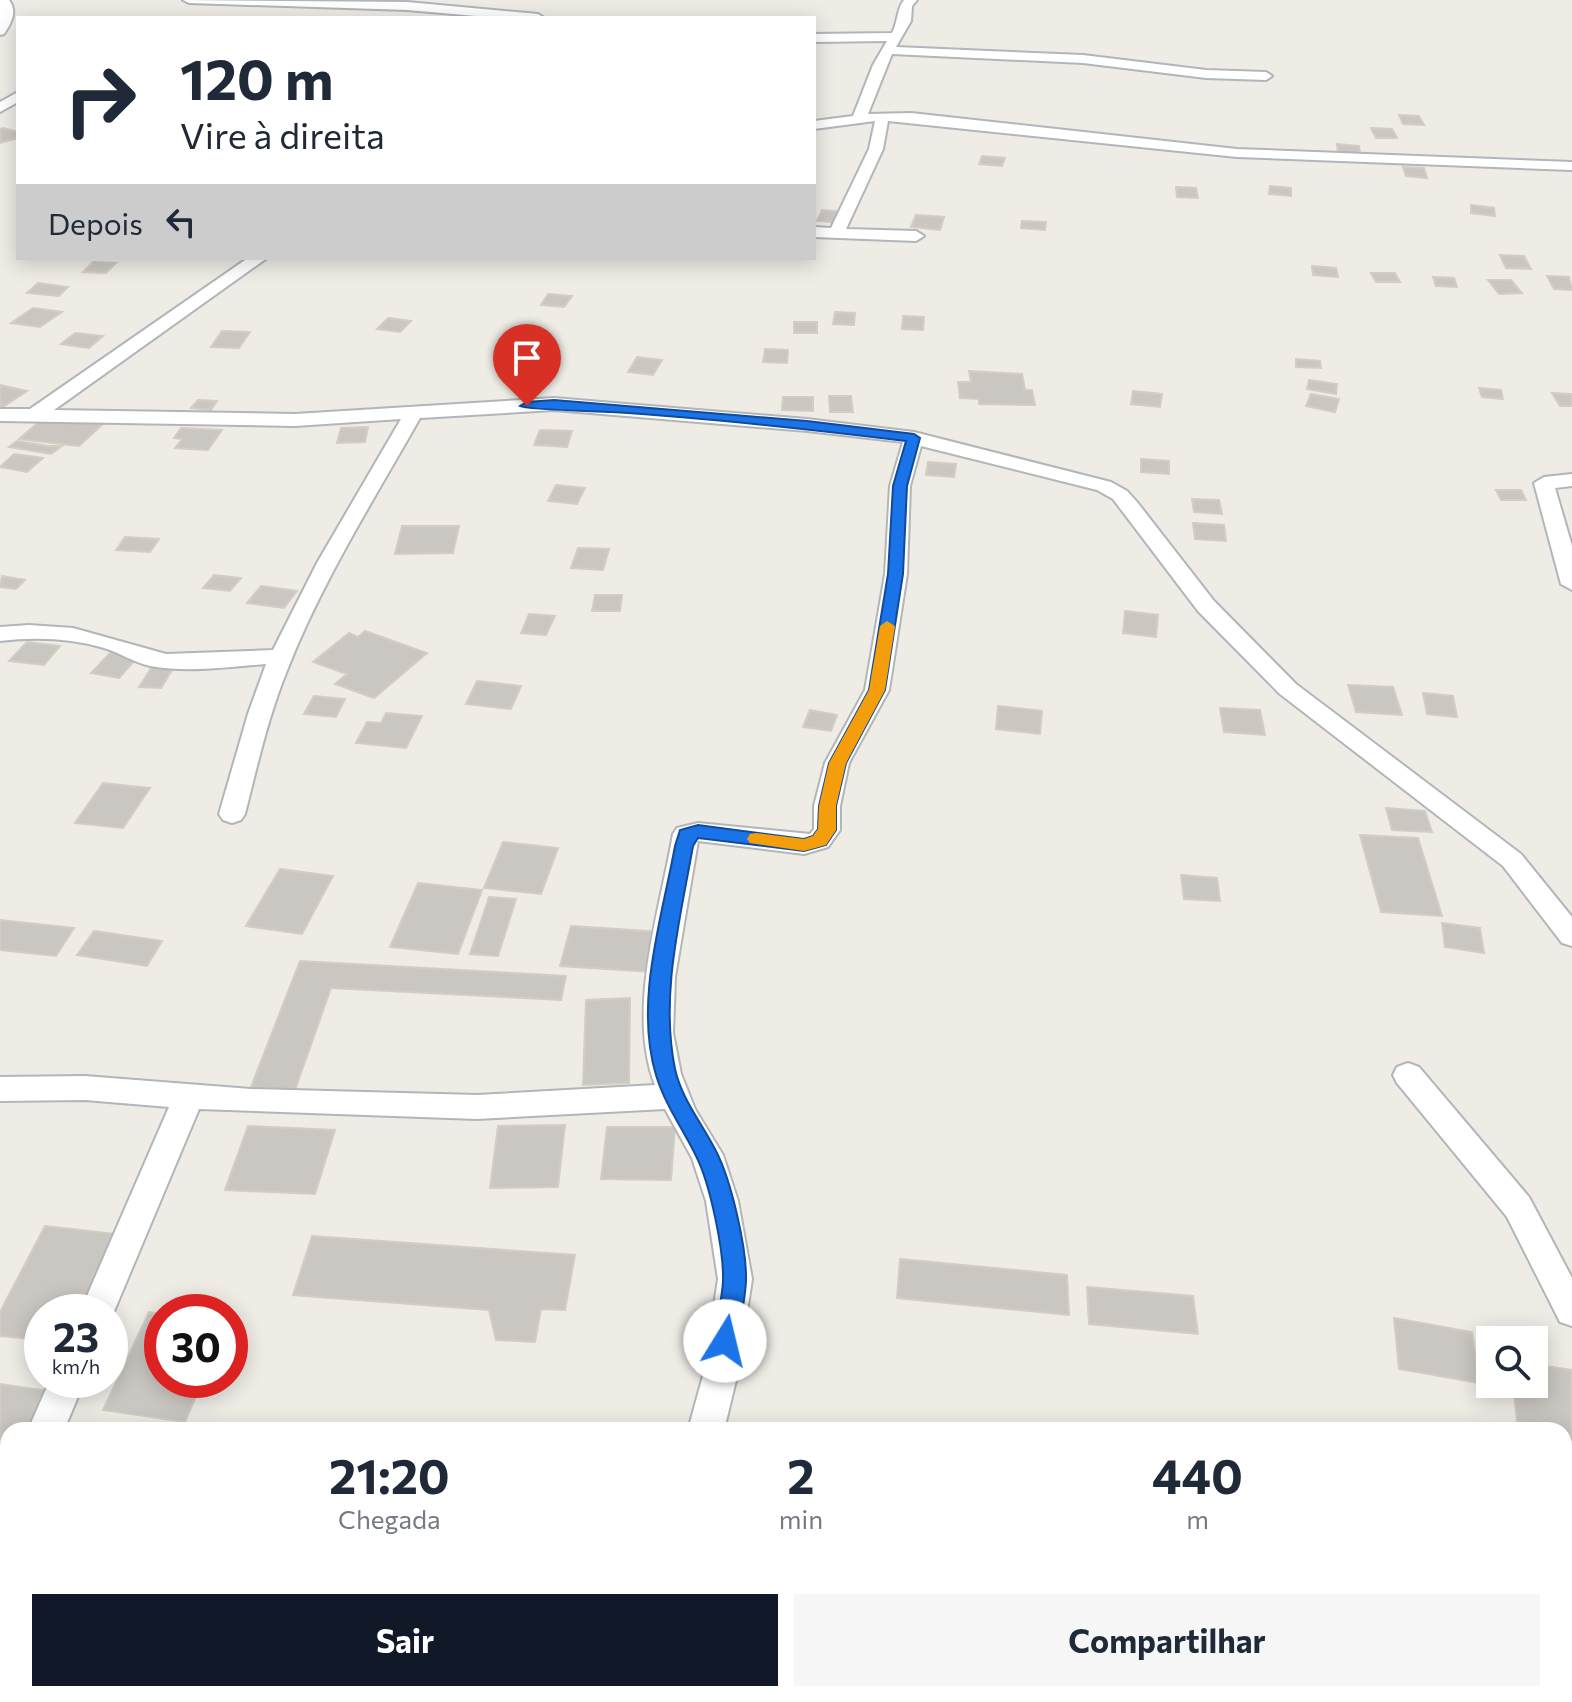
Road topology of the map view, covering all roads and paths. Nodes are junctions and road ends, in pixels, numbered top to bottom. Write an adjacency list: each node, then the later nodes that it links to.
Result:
1 (3, 0): 5 (street)
2 (189, 0): 4 (street)
3 (911, 0): 6 (street)
4 (518, 16)
5 (0, 31)
6 (896, 36): 8 (street); 9 (street)
7 (816, 38): 8 (street)
8 (855, 40): 9 (street)
9 (888, 50): 10 (street); 14 (street)
10 (1266, 76)
11 (16, 96): 12 (street)
12 (0, 108)
13 (882, 117): 14 (street); 16 (street); 18 (street)
14 (859, 119): 15 (street)
15 (816, 125)
16 (1572, 166)
17 (816, 232): 18 (street)
18 (836, 233): 19 (street)
19 (916, 236)
20 (256, 260): 23 (street)
21 (413, 414): 23 (street); 24 (street); 28 (street)
22 (0, 415): 23 (street)
23 (34, 415)
24 (914, 438): 30 (street); 34 (street)
25 (1572, 480): 26 (street)
26 (1572, 584)
27 (0, 634): 28 (street)
28 (281, 656): 29 (street)
29 (232, 814)
30 (1572, 936)
31 (1408, 1075): 36 (street)
32 (0, 1089): 33 (street)
33 (189, 1096): 34 (street); 35 (street)
34 (674, 1096): 39 (street)
35 (105, 1294)
36 (1572, 1311)
37 (60, 1398): 38 (street)
38 (50, 1422)
39 (708, 1422)

